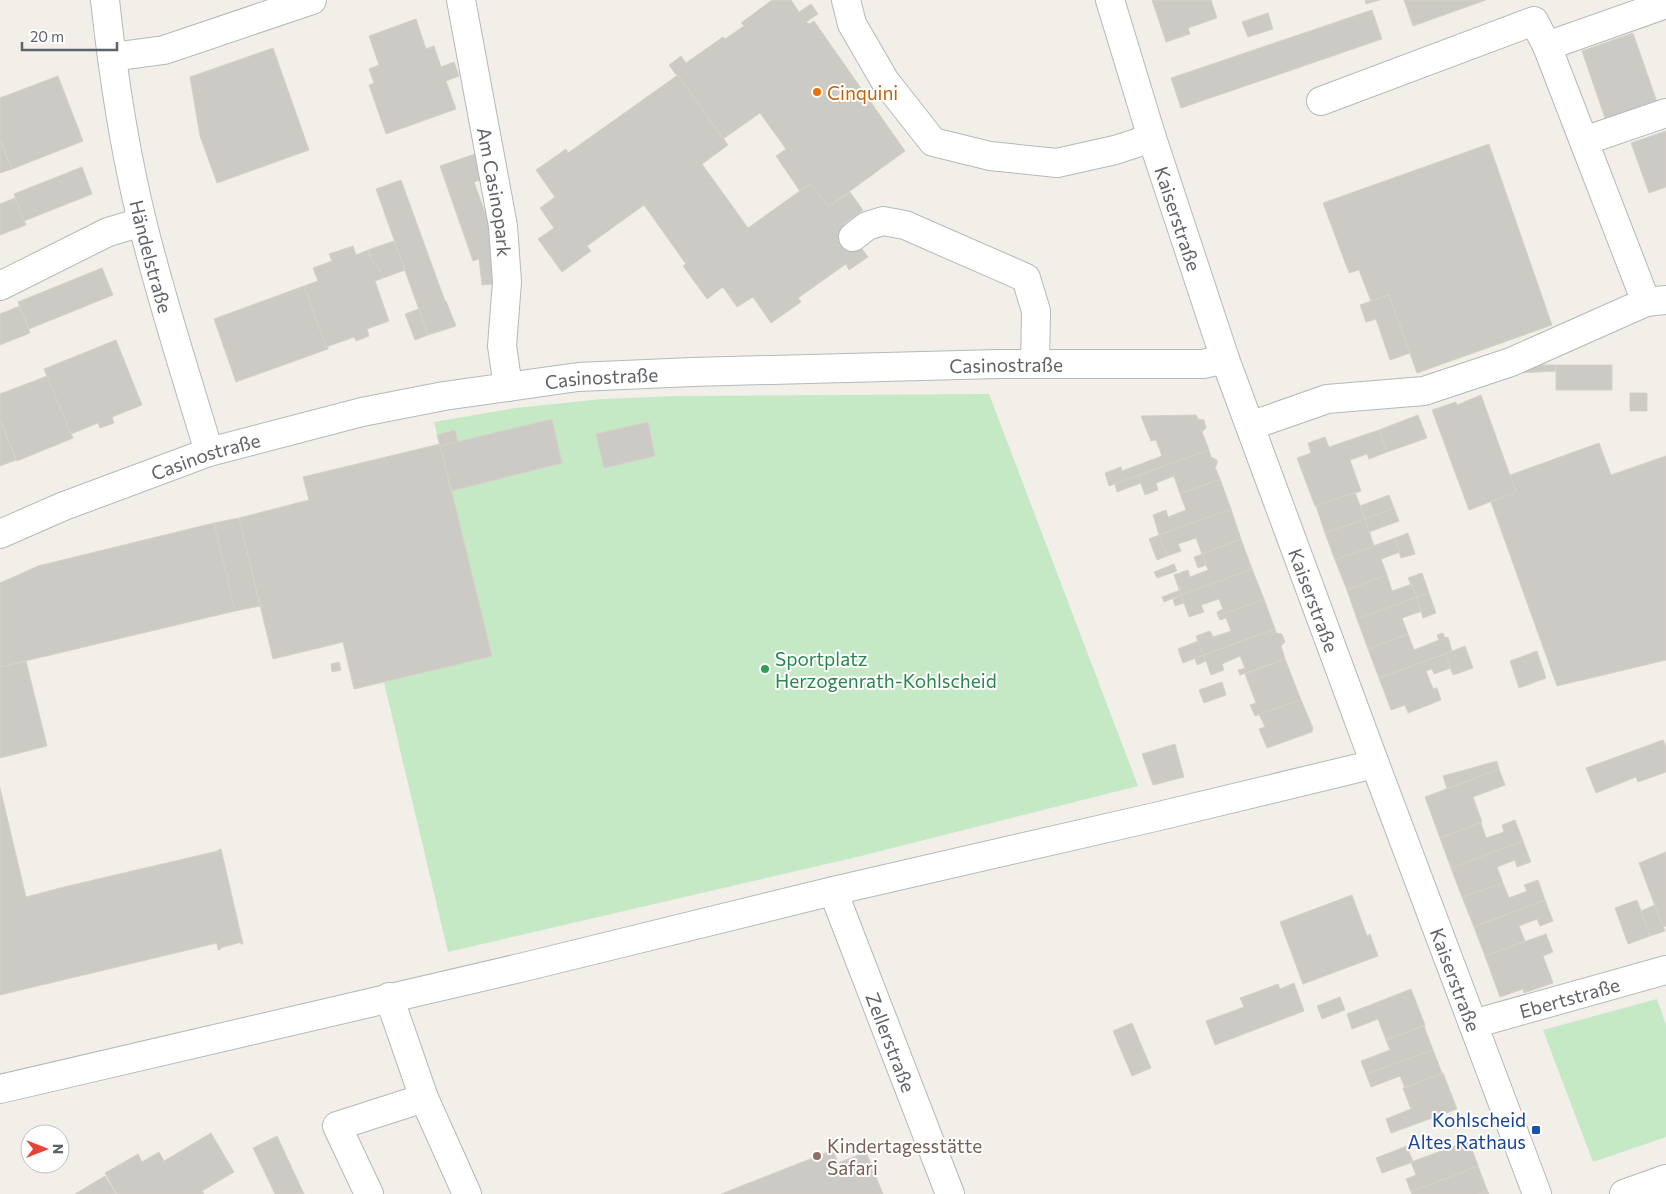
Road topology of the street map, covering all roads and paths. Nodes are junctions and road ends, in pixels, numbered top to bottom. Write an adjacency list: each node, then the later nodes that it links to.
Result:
1 (105, 0): 8 (street, Händelstraße)
2 (312, 0): 8 (street)
3 (461, 0): 19 (street, Am Casinopark)
4 (846, 0): 11 (street)
5 (1110, 0): 11 (street, Kaiserstraße)
6 (1666, 4): 7 (street)
7 (1547, 46): 9 (street); 12 (street)
8 (112, 57): 13 (street, Händelstraße)
9 (1321, 101)
10 (1666, 113): 12 (street)
11 (1152, 138): 17 (street, Kaiserstraße)
12 (1584, 141): 16 (street)
13 (142, 222): 15 (street); 21 (street, Händelstraße)
14 (853, 237): 18 (street)
15 (0, 286)
16 (1656, 301): 20 (street)
17 (1225, 359): 18 (street, Casinostraße); 20 (street, Kaiserstraße)
18 (1035, 364): 19 (street, Casinostraße)
19 (508, 386): 21 (street, Casinostraße)
20 (1250, 426): 23 (street, Kaiserstraße)
21 (209, 452): 22 (street, Casinostraße)
22 (0, 534)
23 (1375, 764): 24 (street); 27 (street, Kaiserstraße)
24 (833, 891): 26 (street); 33 (street, Zellerstraße)
25 (1666, 970): 27 (street, Ebertstraße)
26 (388, 997): 28 (street); 29 (street)
27 (1473, 1024): 34 (street, Kaiserstraße)
28 (0, 1089)
29 (424, 1098): 31 (street); 32 (street)
30 (1666, 1179): 35 (street)
31 (369, 1194)
32 (467, 1194)
33 (950, 1194)
34 (1537, 1194)
35 (1624, 1194)

